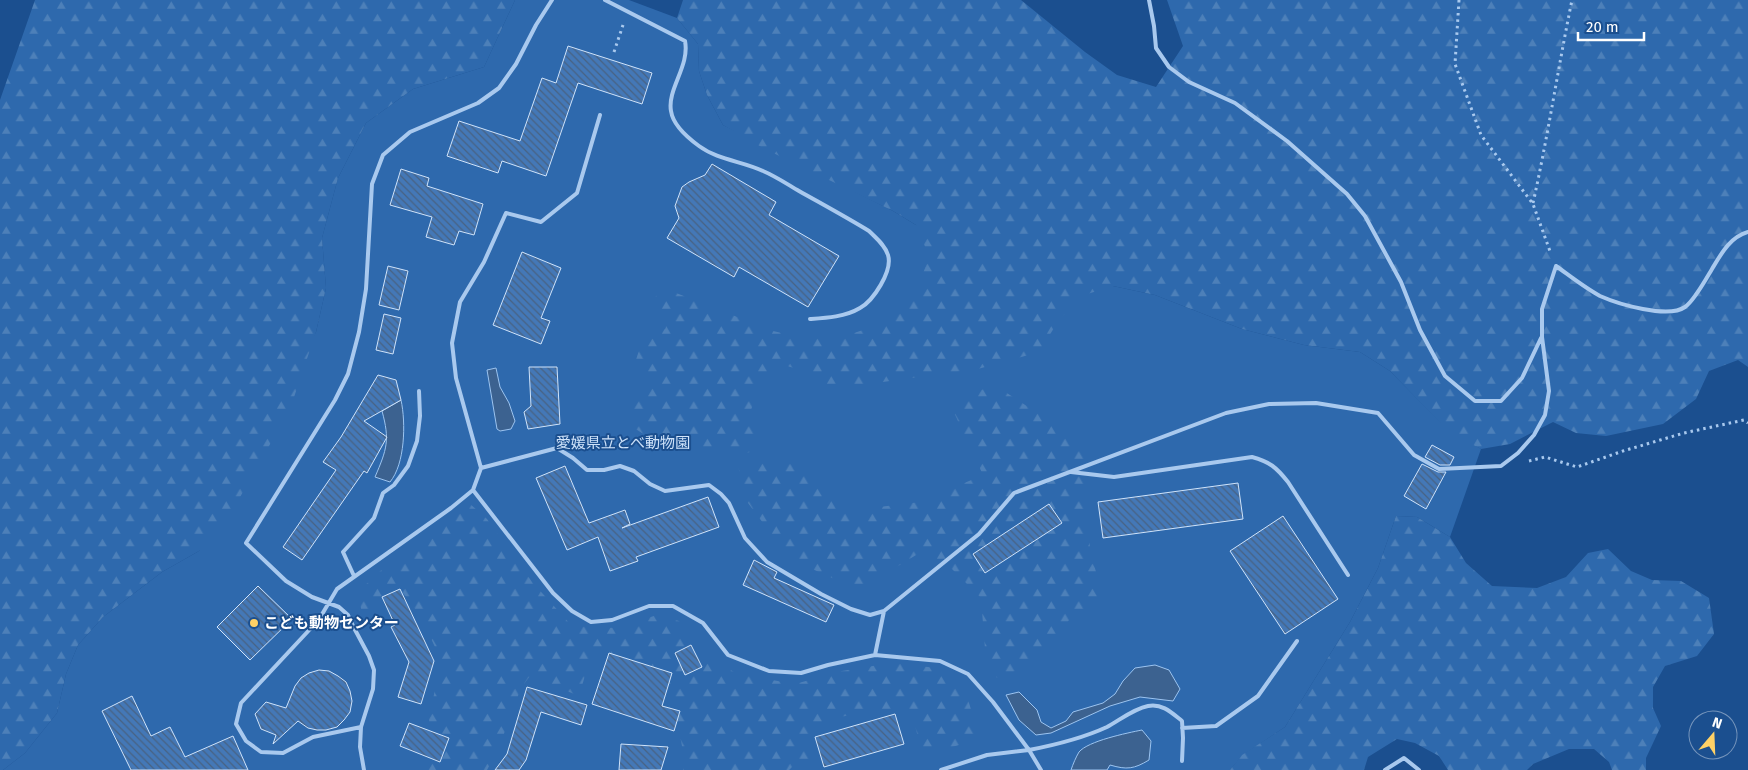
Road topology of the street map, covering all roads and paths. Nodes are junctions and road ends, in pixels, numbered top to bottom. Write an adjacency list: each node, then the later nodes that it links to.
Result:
1 (552, 0): 20 (lane)
2 (605, 0): 10 (lane)
3 (1149, 0): 11 (lane)
4 (1459, 0): 7 (path)
5 (1572, 0): 7 (path)
6 (600, 115): 15 (lane)
7 (1533, 204): 9 (path)
8 (1748, 232): 9 (lane)
9 (1556, 266): 11 (lane)
10 (810, 319)
11 (1542, 337): 16 (lane)
12 (419, 391): 19 (lane)
13 (1748, 423): 14 (path)
14 (1528, 461)
15 (480, 468): 17 (lane); 21 (lane)
16 (1069, 472): 18 (lane); 21 (lane)
17 (473, 490): 19 (lane); 23 (lane)
18 (1348, 574)
19 (354, 576): 20 (lane)
20 (329, 602): 24 (lane); 24 (lane)
21 (884, 611): 23 (lane)
22 (1297, 641): 25 (lane)
23 (875, 655): 26 (lane)
24 (361, 727): 28 (lane)
25 (1182, 728): 26 (lane); 27 (lane)
26 (1029, 750): 29 (lane); 30 (lane)
27 (1182, 761)
28 (364, 770)
29 (941, 770)
30 (1041, 770)
31 (1385, 770): 32 (lane)
32 (1419, 770)

